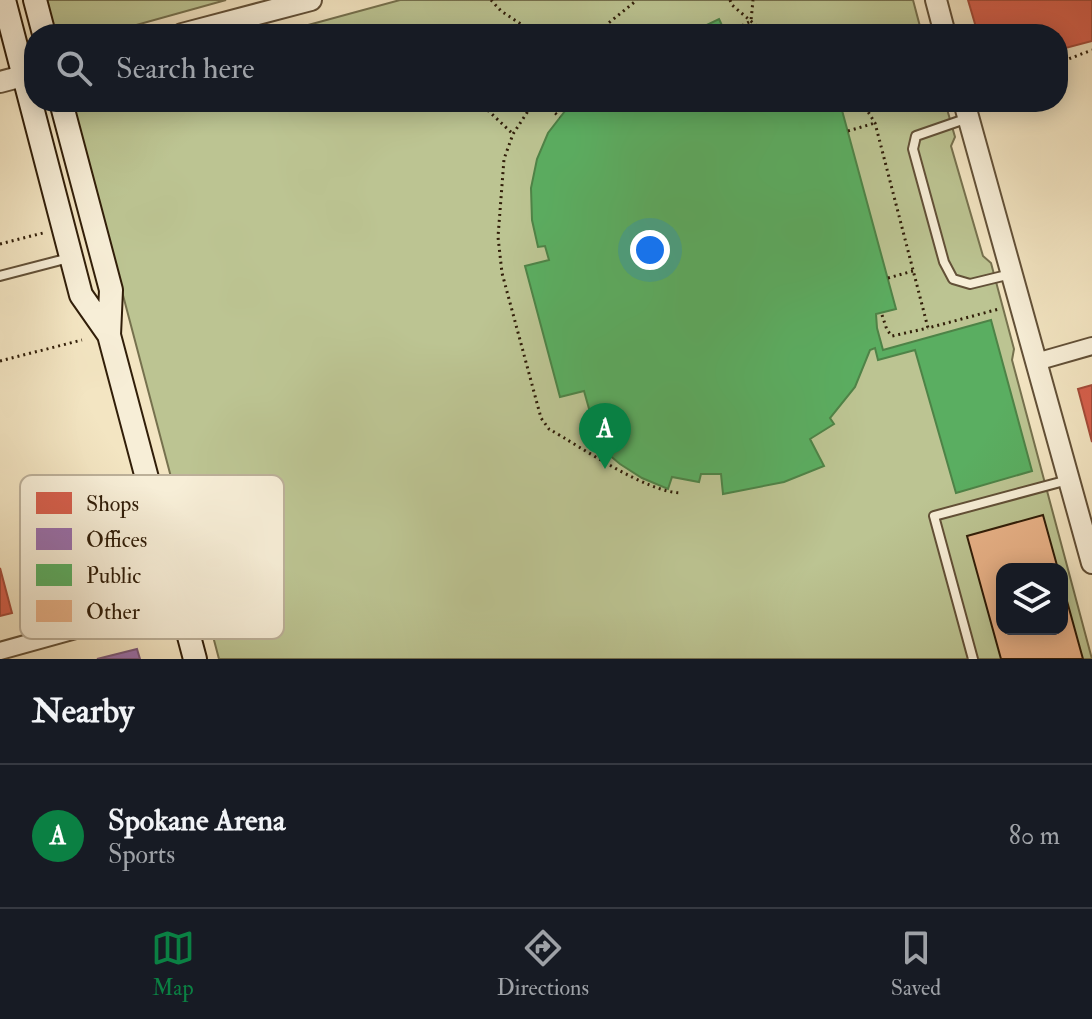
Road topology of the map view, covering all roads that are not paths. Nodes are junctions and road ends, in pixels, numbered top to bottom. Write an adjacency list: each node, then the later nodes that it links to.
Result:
1 (4, 0): 9 (main road)
2 (35, 0): 6 (main road)
3 (311, 0): 5 (street)
4 (936, 0): 8 (street)
5 (249, 8): 7 (street)
6 (41, 24)
7 (208, 24)
8 (942, 24)
9 (24, 62)
10 (24, 75): 11 (street)
11 (0, 82)
12 (37, 112): 16 (main road)
13 (64, 112): 19 (main road)
14 (962, 112): 17 (lane)
15 (967, 112): 17 (street)
16 (71, 258): 18 (lane); 19 (main road)
17 (1012, 274): 21 (street)
18 (0, 276)
19 (109, 335): 22 (main road)
20 (1092, 346): 21 (street)
21 (1036, 362): 23 (street)
22 (146, 475)
23 (1069, 479): 24 (street); 29 (lane)
24 (1092, 563)
25 (43, 639): 27 (street)
26 (190, 639): 28 (main road)
27 (0, 651)
28 (195, 659)
29 (973, 659)

